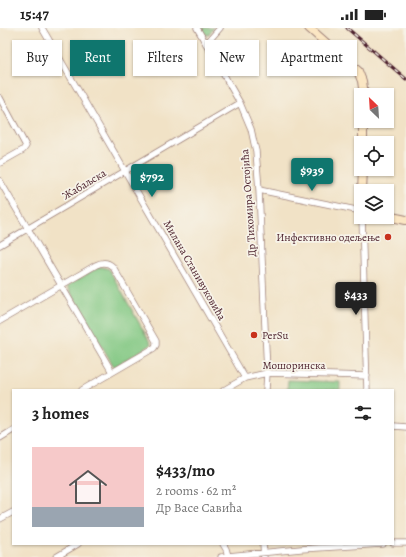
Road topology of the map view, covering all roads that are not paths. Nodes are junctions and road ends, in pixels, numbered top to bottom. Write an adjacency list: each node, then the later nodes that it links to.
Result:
1 (42, 28): 12 (street, Милана Станивуковића)
2 (197, 28): 6 (street, Др Тихомира Остојића)
3 (220, 28): 5 (street)
4 (309, 28): 8 (street)
5 (210, 40)
6 (205, 42)
7 (224, 76): 10 (street, Др Тихомира Остојића)
8 (363, 88)
9 (1, 100): 11 (street)
10 (240, 104): 12 (street, Жабаљска); 14 (street, Др Тихомира Остојића)
11 (0, 163)
12 (126, 171): 19 (street, Жабаљска); 26 (street, Милана Станивуковића)
13 (0, 181): 19 (street)
14 (259, 190): 15 (street); 24 (street, Др Тихомира Остојића)
15 (354, 210)
16 (394, 217): 17 (street)
17 (406, 220)
18 (362, 224): 25 (street)
19 (28, 229): 20 (street, Жабаљска); 21 (street)
20 (0, 245)
21 (61, 285): 22 (street); 23 (street); 23 (street)
22 (0, 321)
23 (112, 372): 27 (street)
24 (267, 373): 25 (street, Мошоринска); 26 (street, Мошоринска); 29 (street, Др Тихомира Остојића)
25 (367, 376): 30 (street)
26 (246, 378): 28 (street, Мошоринска)
27 (90, 388)
28 (226, 389)
29 (266, 389)
30 (367, 389)
31 (394, 426): 32 (street)
32 (406, 427)
33 (12, 431): 34 (street)
34 (0, 438)
35 (12, 513): 36 (street)
36 (0, 519)
37 (406, 542): 38 (street)
38 (394, 543)
39 (76, 545): 45 (street)
40 (224, 545): 44 (street)
41 (263, 545): 43 (street)
42 (357, 545): 43 (street)
43 (264, 555): 44 (street)
44 (224, 556)
45 (56, 557)

